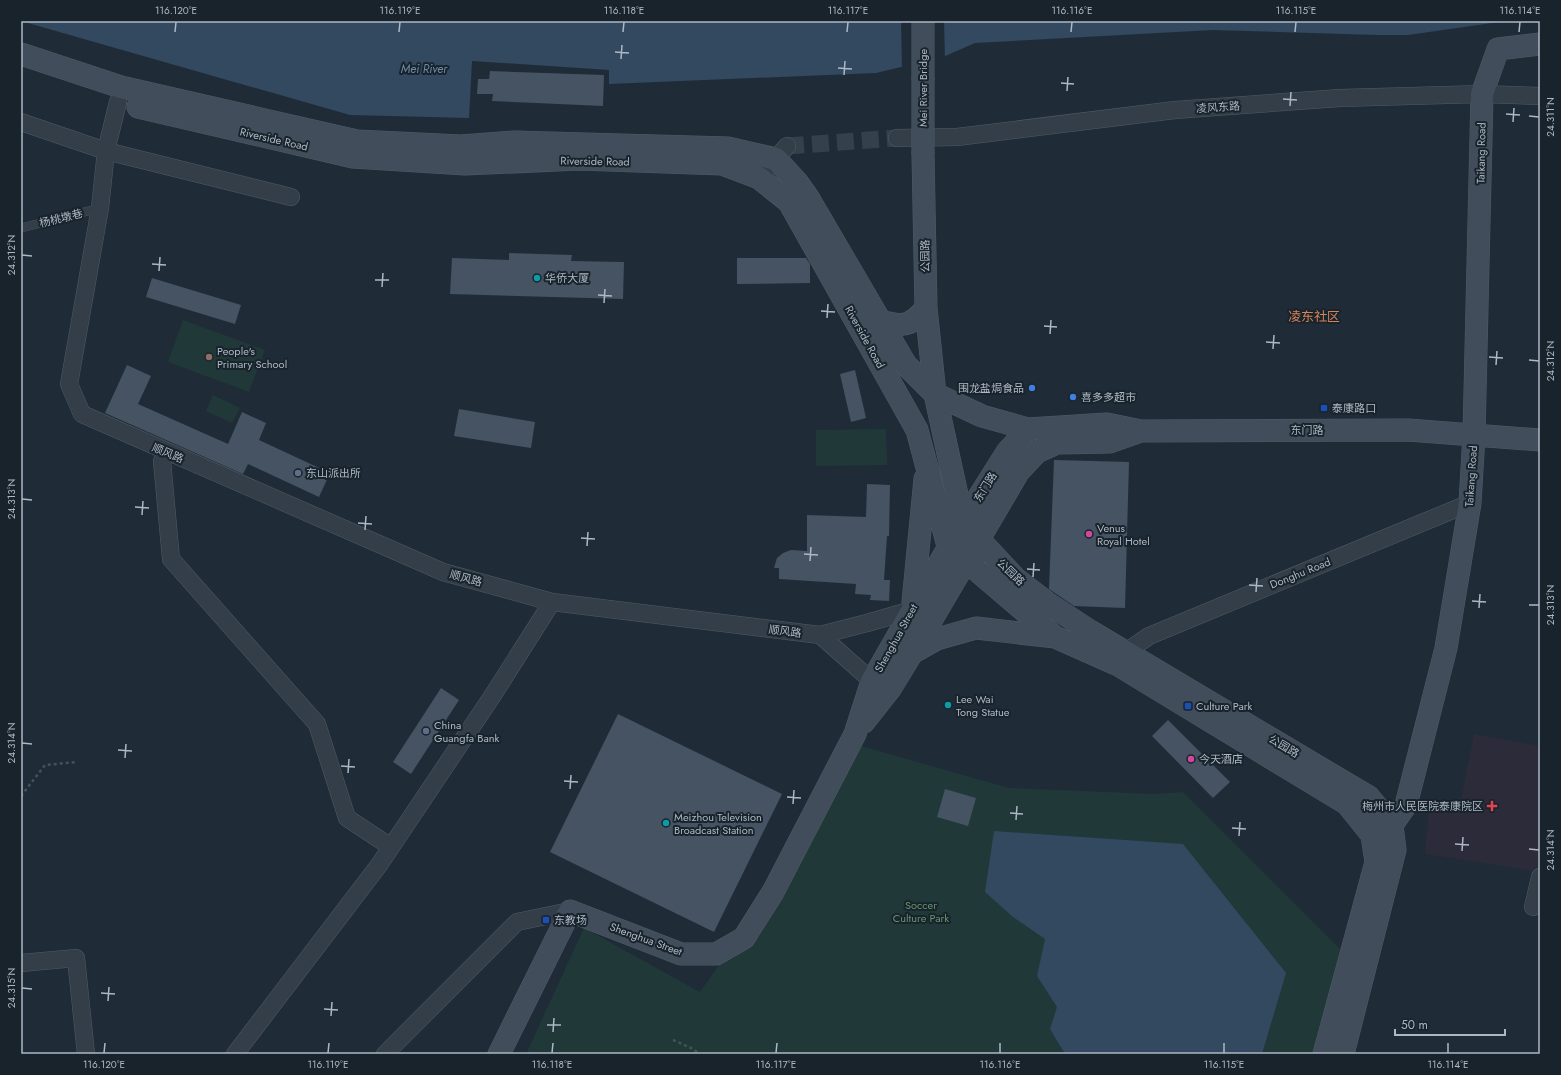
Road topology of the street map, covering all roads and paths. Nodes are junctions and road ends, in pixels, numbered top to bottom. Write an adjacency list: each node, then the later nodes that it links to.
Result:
1 (923, 21): 12 (main road, Mei River Bridge, bridge)
2 (1540, 44): 5 (main road, Taikang Road)
3 (21, 54): 11 (main road, Riverside Road)
4 (21, 70): 7 (main road, Riverside Road)
5 (1482, 94): 6 (street, 凌风东路); 9 (street, 凌风东路); 22 (main road, Taikang Road)
6 (1540, 96)
7 (118, 102): 10 (street, 顺风路); 13 (main road, Riverside Road)
8 (21, 122): 10 (street)
9 (897, 138)
10 (106, 151): 14 (street); 15 (street, 顺风路)
11 (782, 152): 13 (street); 18 (main road, Riverside Road)
12 (923, 154): 17 (main road, 公园路)
13 (759, 178): 25 (main road, Riverside Road)
14 (291, 197)
15 (100, 208): 16 (lane, 杨桃墩巷); 31 (street, 顺风路)
16 (21, 228)
17 (926, 308): 18 (main road); 19 (main road, 公园路)
18 (879, 321): 19 (main road, Riverside Road)
19 (935, 394): 20 (main road); 27 (main road, 公园路)
20 (1028, 429): 21 (main road, 东门路); 27 (main road, 东门路)
21 (1141, 431): 22 (main road, 东门路); 28 (main road, 东门路)
22 (1474, 435): 23 (main road, 东门路); 26 (main road, Taikang Road)
23 (1540, 440)
24 (162, 461): 43 (street)
25 (926, 466): 29 (main road, Riverside Road); 32 (main road)
26 (1470, 503): 36 (street, Donghu Road); 41 (main road, Taikang Road)
27 (963, 522): 28 (main road, 公园路); 29 (main road, 东门路)
28 (978, 539): 30 (main road, 东门路); 36 (main road, 公园路)
29 (948, 546): 30 (main road, 公园路); 32 (main road, Shenghua Street)
30 (966, 561): 34 (main road, 公园路); 35 (main road, Shenghua Street)
31 (552, 602): 33 (street, 顺风路); 43 (street)
32 (912, 610): 33 (street, 顺风路); 37 (main road, Shenghua Street)
33 (820, 635): 37 (street)
34 (1055, 637): 35 (main road); 36 (main road, 公园路)
35 (912, 653): 38 (main road, Shenghua Street)
36 (1122, 658): 41 (main road, 公园路); 42 (main road, 公园路)
37 (872, 680): 38 (main road, Shenghua Street)
38 (855, 734): 46 (main road, Shenghua Street)
39 (77, 762): 40 (path)
40 (21, 796)
41 (1392, 825): 42 (main road, Taikang Road); 55 (main road)
42 (1372, 835): 54 (main road)
43 (391, 848): 50 (street)
44 (1540, 878): 45 (street)
45 (1533, 907)
46 (570, 911): 51 (street); 52 (main road)
47 (21, 963): 49 (street)
48 (673, 1040): 53 (path)
49 (86, 1054)
50 (235, 1054)
51 (385, 1054)
52 (499, 1054)
53 (700, 1054)
54 (1324, 1054)
55 (1343, 1054)

